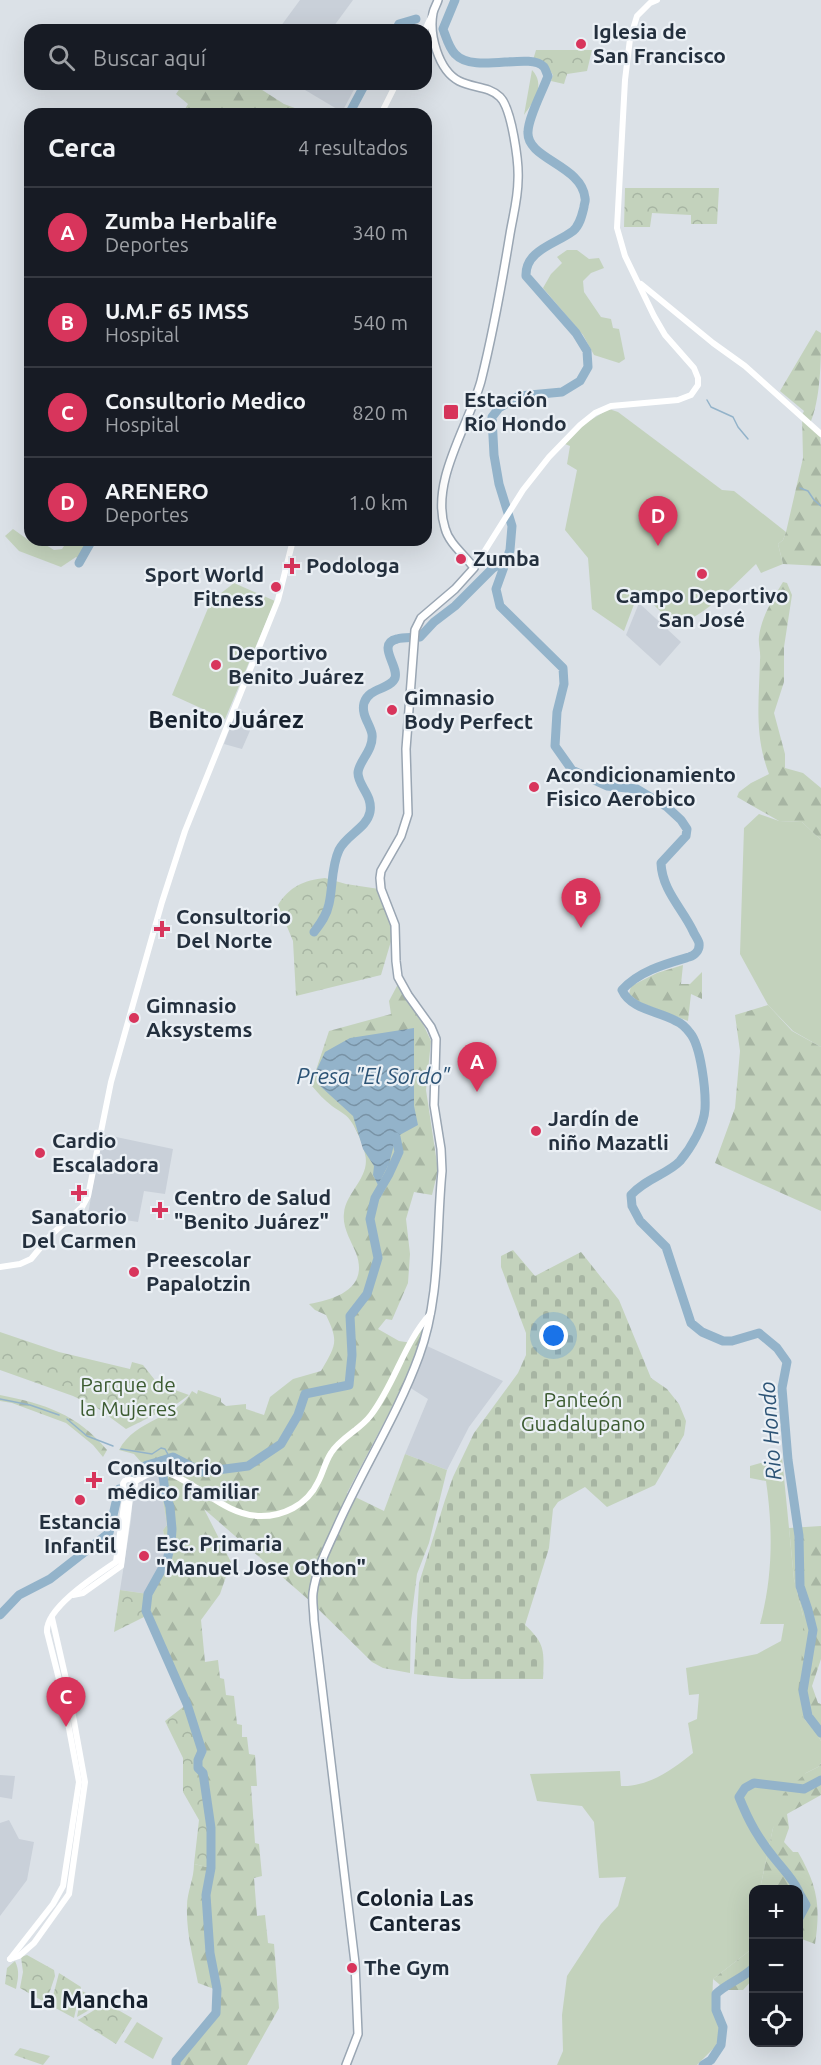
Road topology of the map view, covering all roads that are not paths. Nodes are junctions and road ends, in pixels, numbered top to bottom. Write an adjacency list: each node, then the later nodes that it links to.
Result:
1 (438, 0): 3 (main road)
2 (657, 0): 7 (main road)
3 (430, 24)
4 (432, 41): 10 (main road)
5 (393, 90): 6 (main road)
6 (384, 108)
7 (640, 284): 8 (main road); 10 (main road)
8 (821, 434)
9 (292, 546): 11 (main road)
10 (474, 568): 12 (main road)
11 (0, 1267)
12 (431, 1312): 13 (main road); 16 (main road)
13 (134, 1482): 14 (main road); 14 (main road)
14 (128, 1491): 15 (main road)
15 (52, 1618): 15 (main road)
16 (346, 2065)

